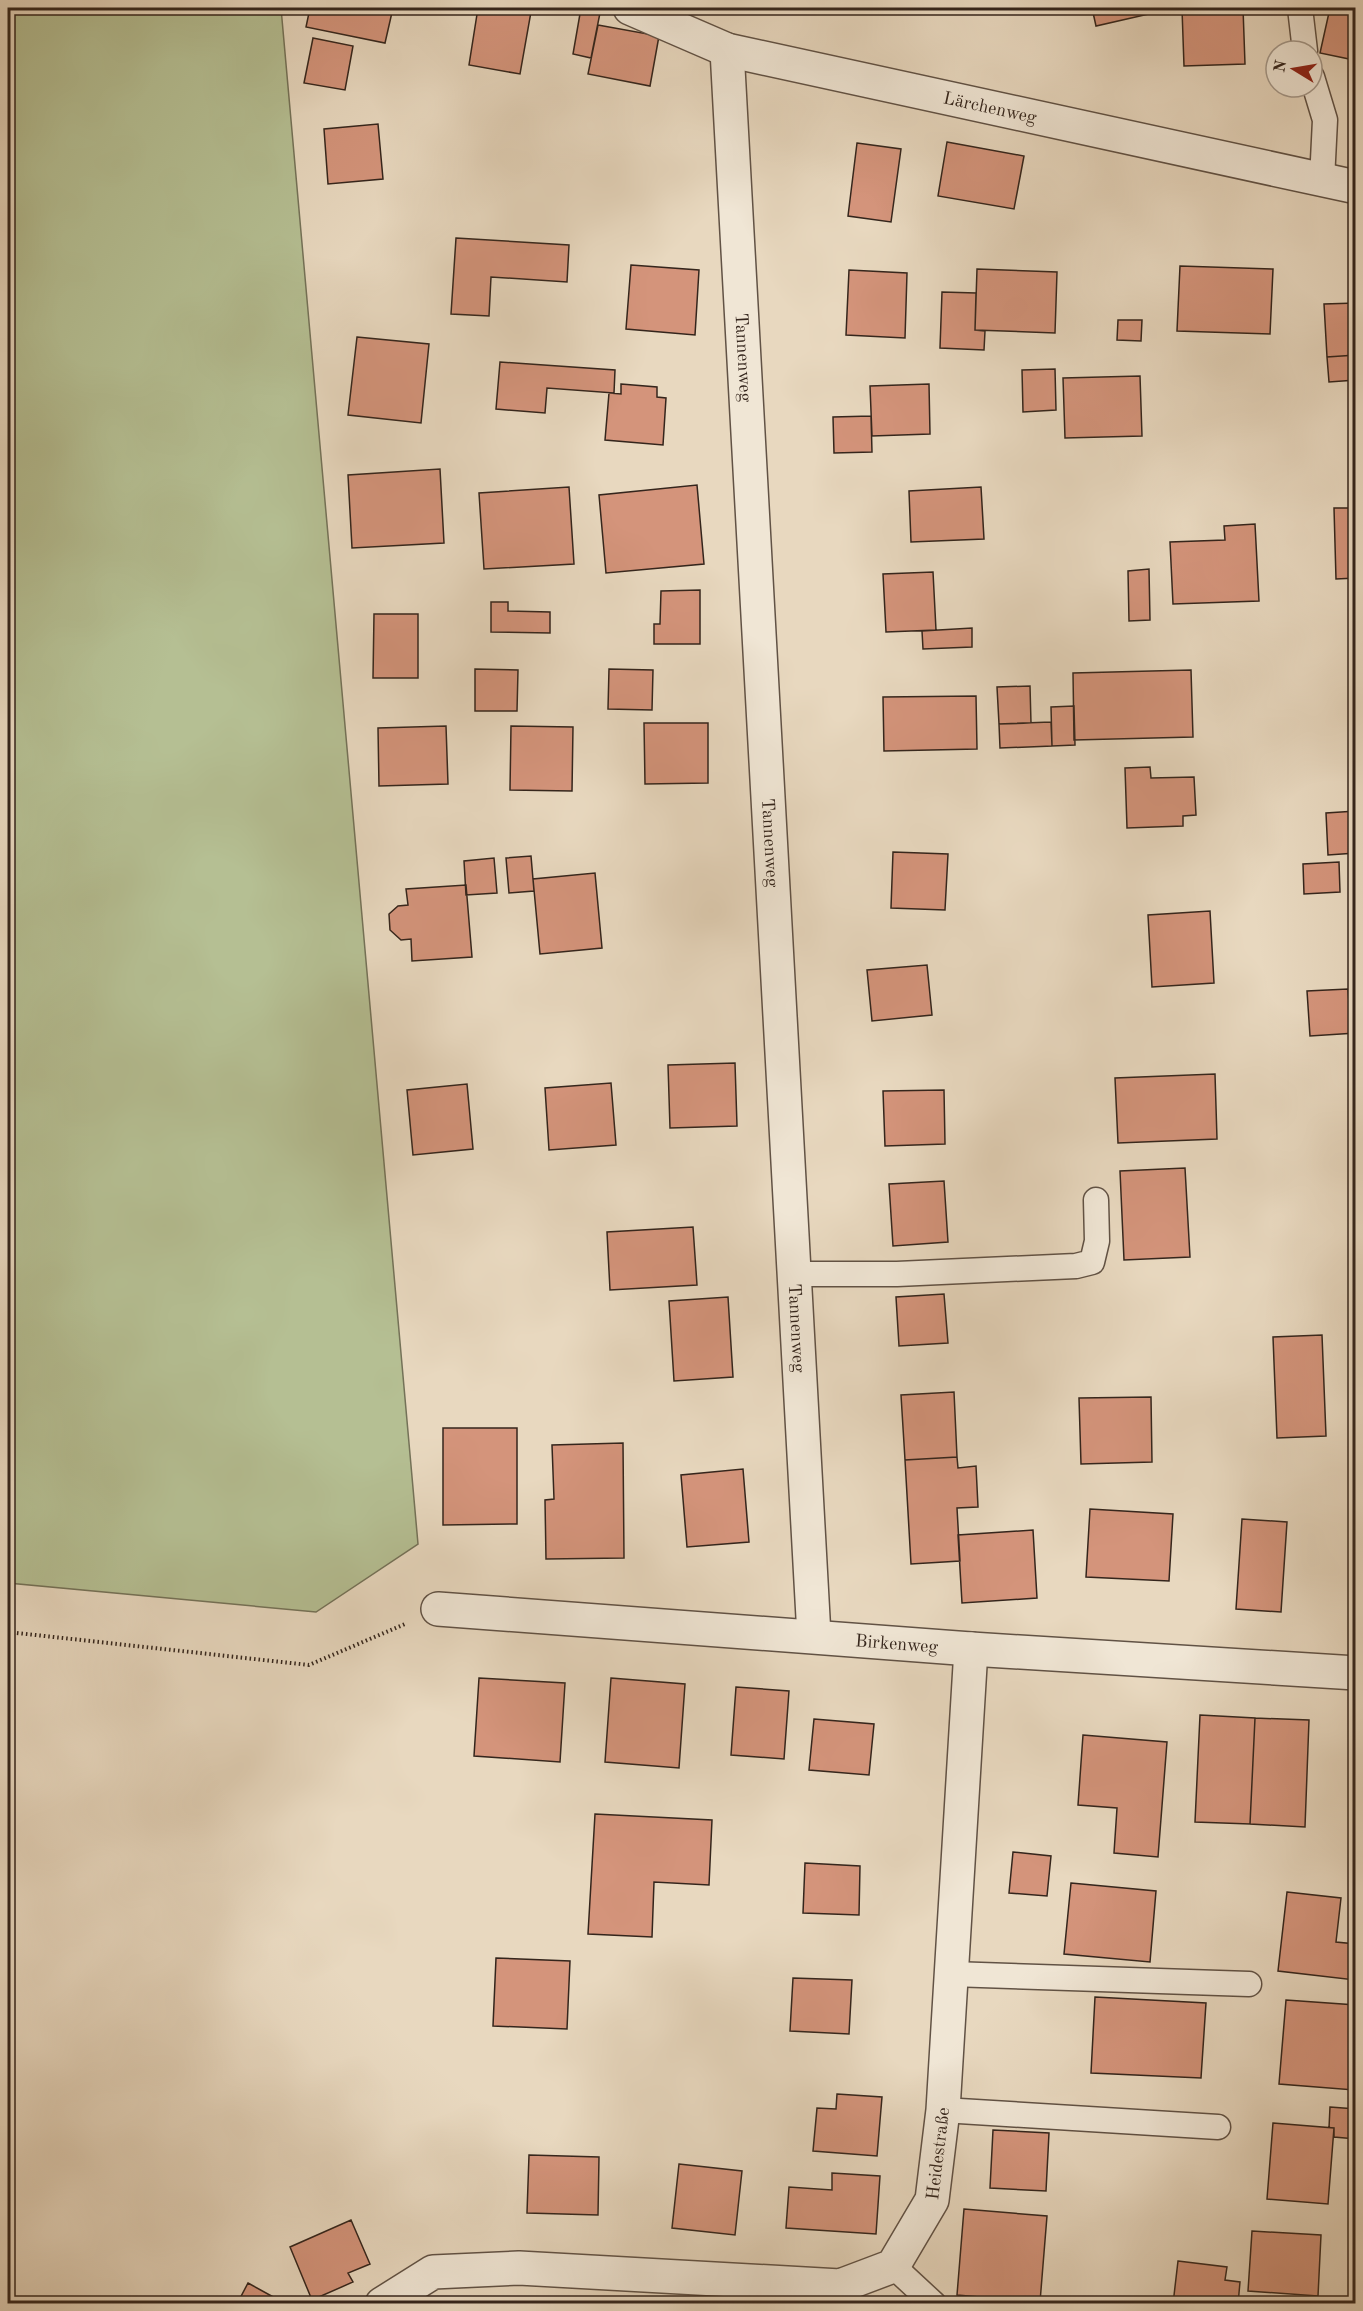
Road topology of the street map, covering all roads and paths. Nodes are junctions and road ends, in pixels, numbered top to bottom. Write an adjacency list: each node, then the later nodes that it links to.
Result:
1 (630, 8): 4 (street, Lärchenweg)
2 (1300, 8): 3 (lane)
3 (1304, 39)
4 (727, 50): 6 (street, Lärchenweg); 9 (street, Tannenweg)
5 (1318, 99): 6 (lane)
6 (1322, 180): 7 (street, Lärchenweg)
7 (1356, 187)
8 (1096, 1200): 9 (lane)
9 (794, 1274): 12 (street, Tannenweg)
10 (438, 1609): 11 (path); 12 (street, Birkenweg)
11 (8, 1632)
12 (814, 1636): 13 (street, Birkenweg)
13 (971, 1649): 14 (street, Birkenweg); 15 (street, Heidestraße)
14 (1356, 1673)
15 (951, 1974): 16 (lane); 17 (street, Heidestraße)
16 (1249, 1984)
17 (943, 2110): 18 (lane); 19 (street, Heidestraße)
18 (1218, 2127)
19 (893, 2266): 20 (street); 21 (lane)
20 (382, 2304)
21 (934, 2304)

